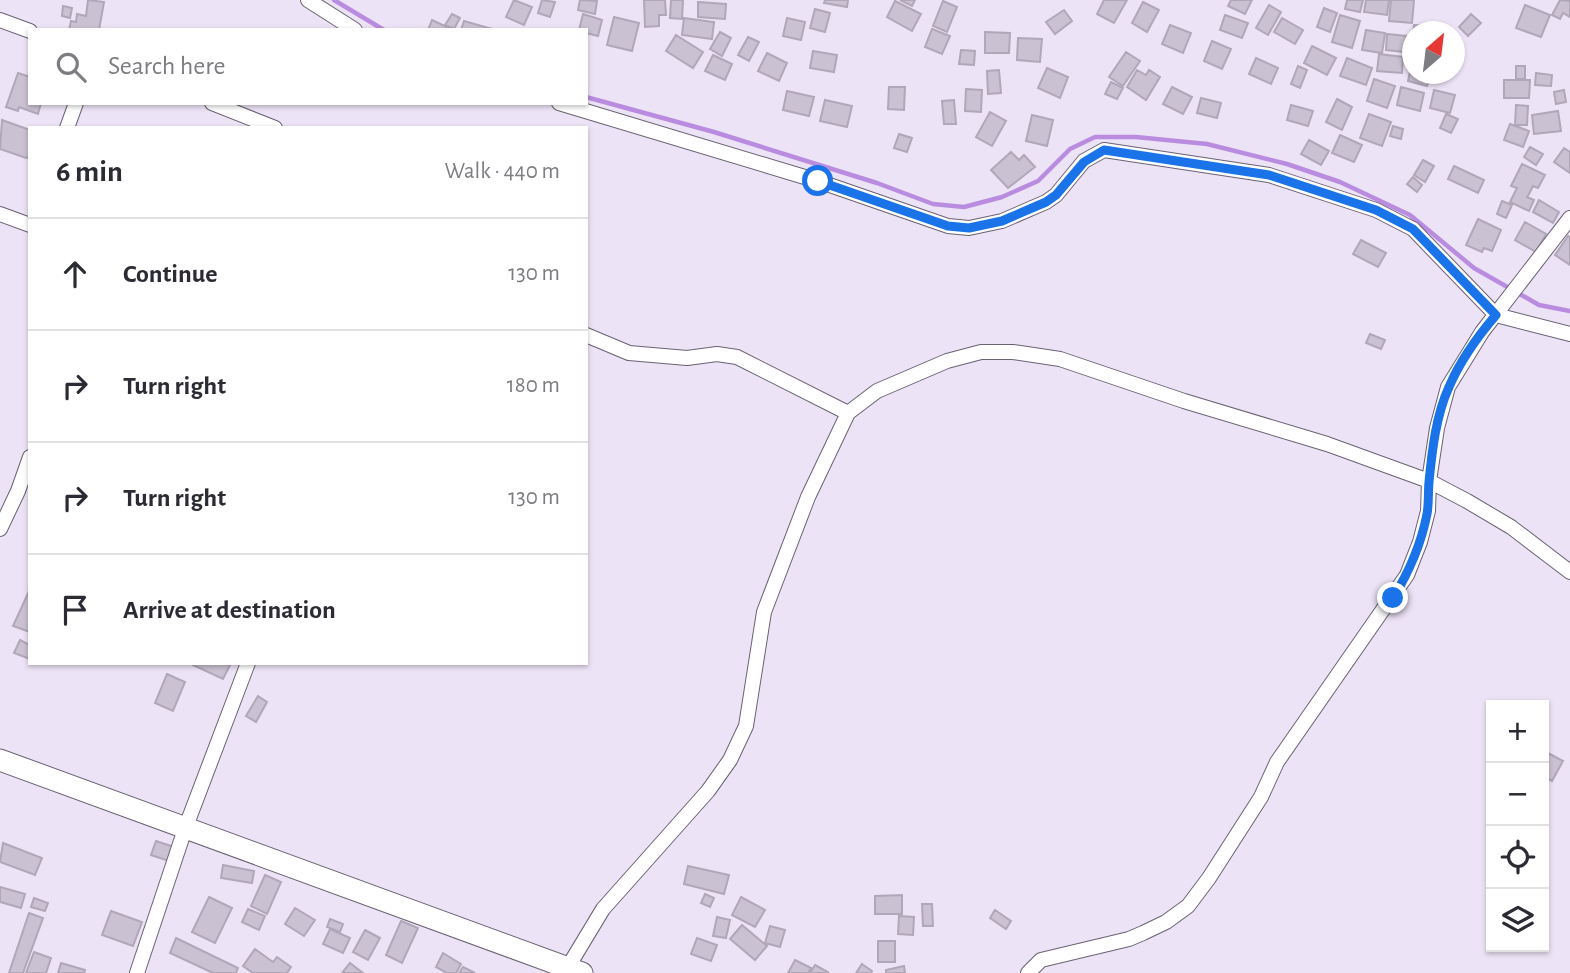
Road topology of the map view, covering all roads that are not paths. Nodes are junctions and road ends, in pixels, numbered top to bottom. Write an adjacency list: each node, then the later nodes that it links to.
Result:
1 (308, 0): 3 (street)
2 (0, 20): 4 (street)
3 (352, 28)
4 (28, 30)
5 (75, 105): 8 (street)
6 (217, 105): 9 (street)
7 (566, 105): 13 (street)
8 (68, 126)
9 (270, 126)
10 (0, 214): 12 (street)
11 (1570, 218): 13 (street)
12 (28, 224)
13 (1496, 315): 14 (street); 18 (street)
14 (1570, 334)
15 (588, 336): 16 (street)
16 (848, 413): 18 (street); 24 (street)
17 (28, 463): 19 (street)
18 (1429, 481): 20 (street); 26 (street)
19 (0, 529)
20 (1570, 572)
21 (247, 665): 23 (street)
22 (0, 760): 23 (main road)
23 (185, 829): 24 (main road); 25 (street)
24 (575, 970)
25 (137, 973)
26 (1028, 973)

